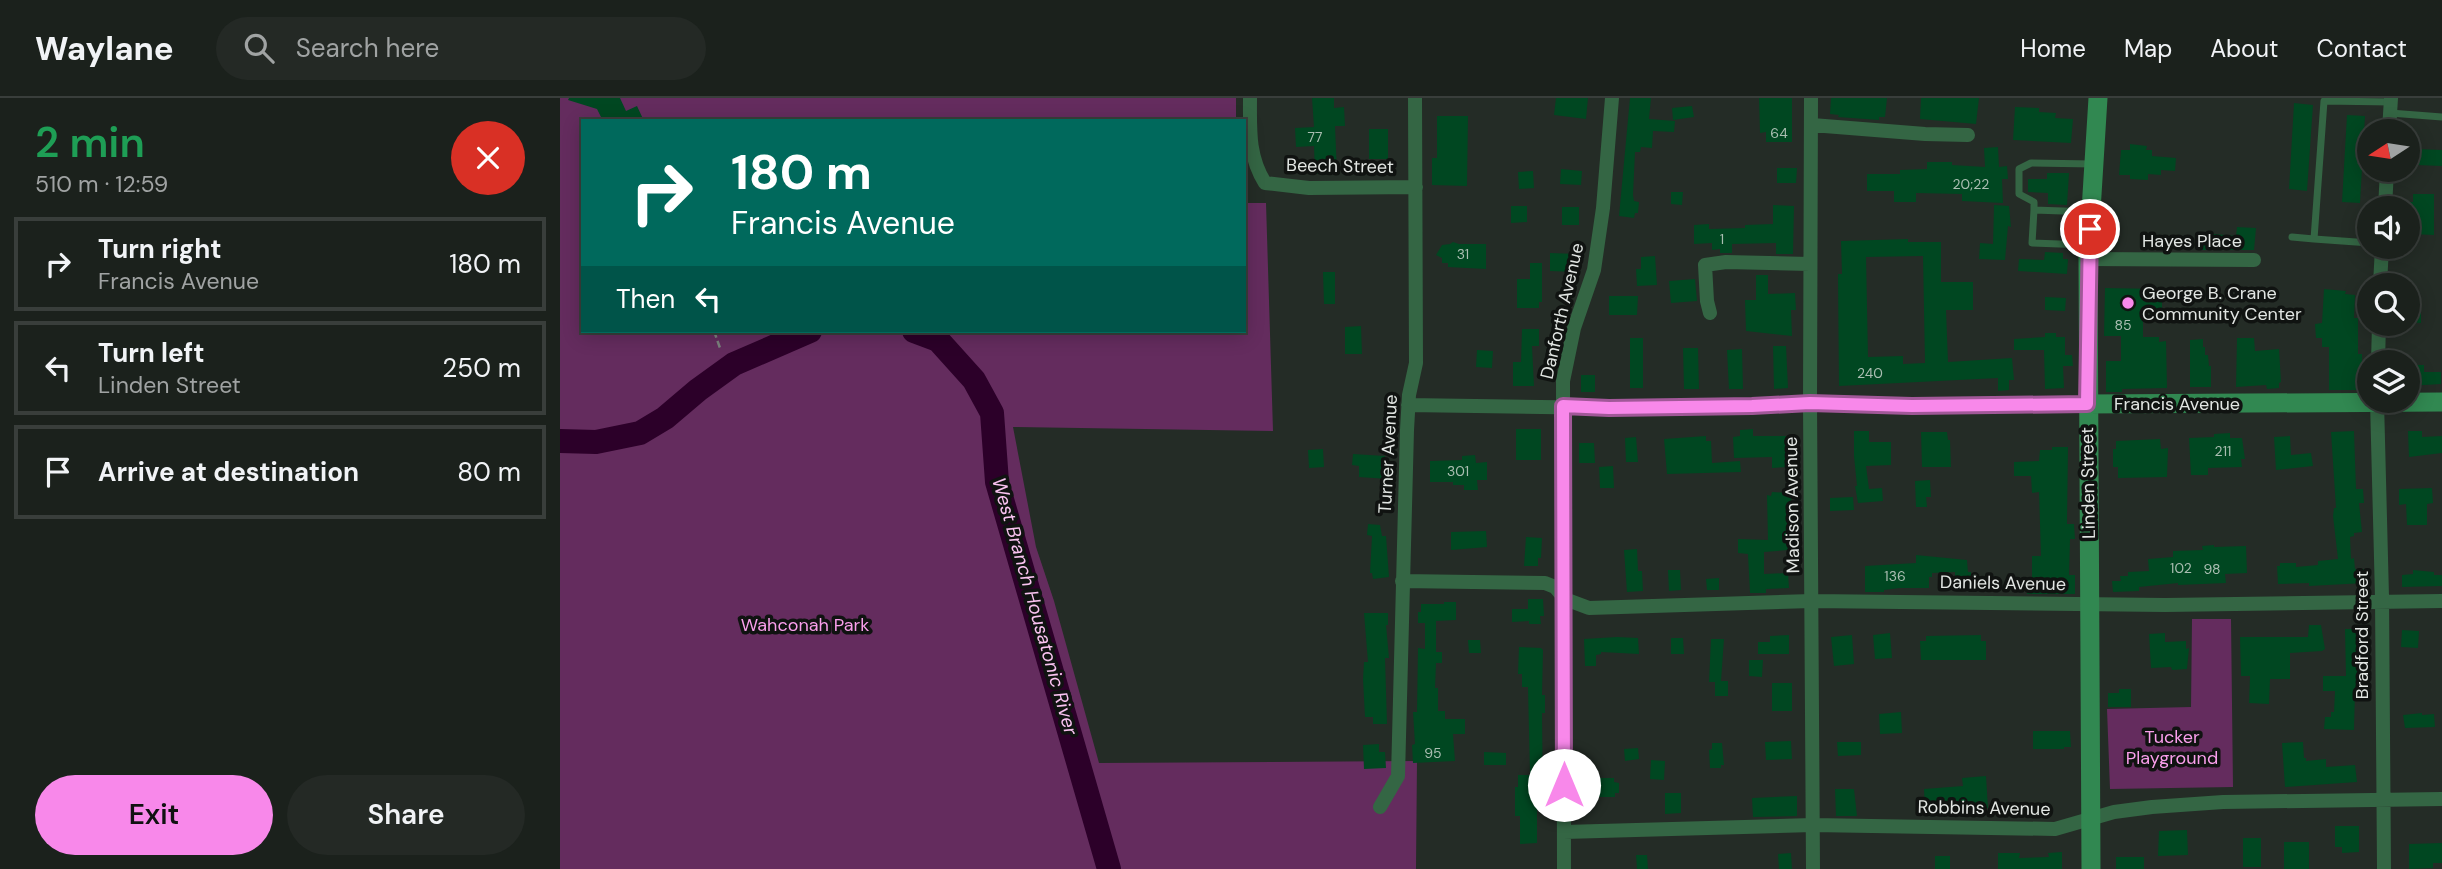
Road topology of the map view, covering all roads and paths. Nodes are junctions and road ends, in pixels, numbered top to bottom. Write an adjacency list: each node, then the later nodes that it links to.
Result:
1 (1250, 98): 11 (street, Beech Street)
2 (1415, 98): 11 (street, Turner Avenue)
3 (1612, 98): 29 (street, Danforth Avenue)
4 (1811, 98): 8 (street, Madison Avenue)
5 (2098, 98): 10 (street, Linden Street)
6 (2391, 105): 7 (lane); 15 (lane)
7 (2442, 117)
8 (1812, 125): 9 (street); 19 (street, Madison Avenue)
9 (1968, 135)
10 (2093, 164): 12 (lane); 13 (street, Linden Street)
11 (1416, 187): 28 (street, Turner Avenue)
12 (2034, 210): 13 (lane); 17 (lane)
13 (2091, 212): 17 (street, Linden Street)
14 (2292, 237): 15 (lane)
15 (2314, 239): 16 (lane)
16 (2357, 242)
17 (2089, 252): 18 (street, Hayes Place); 27 (street, Linden Street)
18 (2254, 260)
19 (1810, 264): 20 (street); 26 (street, Madison Avenue)
20 (1710, 313)
21 (715, 333): 22 (path)
22 (720, 348)
23 (2357, 401): 27 (street, Francis Avenue)
24 (2420, 402): 25 (street, Francis Avenue)
25 (2442, 402)
26 (1810, 403): 27 (street, Francis Avenue); 29 (street, Francis Avenue); 33 (street, Madison Avenue)
27 (2087, 404): 36 (street, Linden Street)
28 (1408, 405): 29 (street, Francis Avenue); 31 (street, Turner Avenue)
29 (1563, 406): 32 (street, Danforth Avenue)
30 (2377, 413): 35 (street, Bradford Street)
31 (1402, 581): 32 (street, Daniels Avenue); 39 (street, Turner Avenue)
32 (1565, 599): 33 (street, Daniels Avenue); 42 (street, Danforth Avenue)
33 (1812, 601): 36 (street, Daniels Avenue); 41 (street, Madison Avenue)
34 (2442, 601): 35 (street, Daniels Avenue)
35 (2382, 602): 36 (street, Daniels Avenue); 37 (street, Bradford Street)
36 (2090, 604): 40 (street, Linden Street)
37 (2382, 799): 38 (street, Robbins Avenue); 40 (street, Robbins Avenue); 46 (street, Bradford Street)
38 (2442, 799)
39 (1380, 807)
40 (2091, 817): 41 (street, Robbins Avenue); 45 (street, Linden Street)
41 (1813, 825): 42 (street, Robbins Avenue); 44 (street, Madison Avenue)
42 (1564, 831): 43 (street, Danforth Avenue)
43 (1564, 869)
44 (1814, 869)
45 (2091, 869)
46 (2384, 869)

